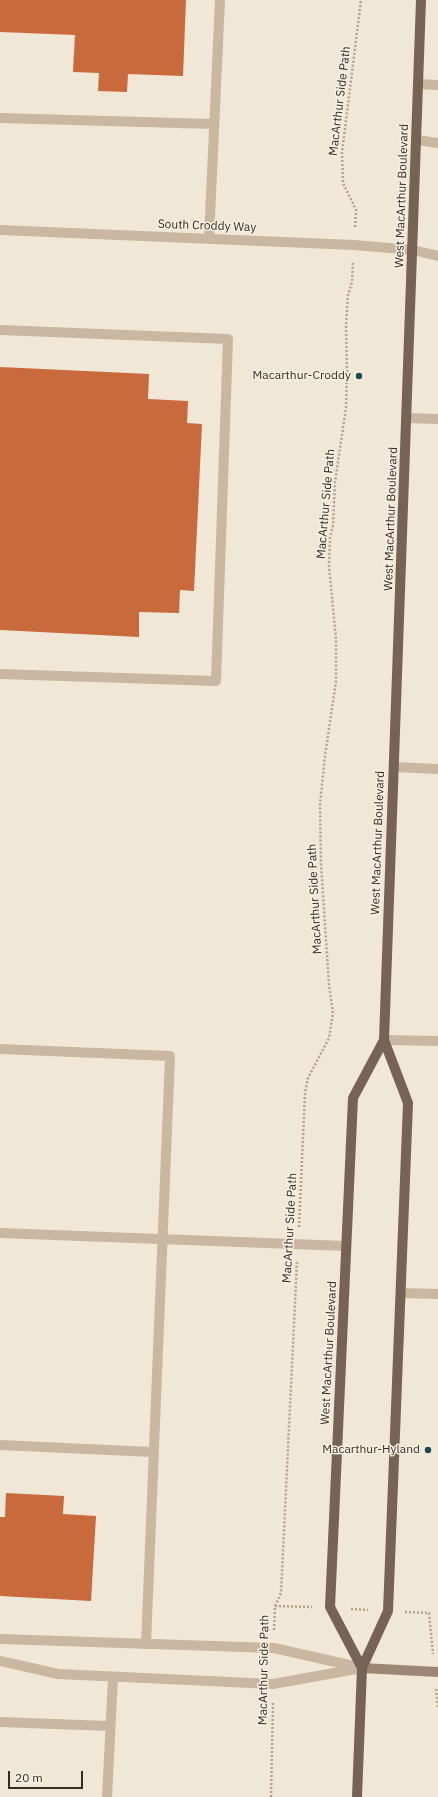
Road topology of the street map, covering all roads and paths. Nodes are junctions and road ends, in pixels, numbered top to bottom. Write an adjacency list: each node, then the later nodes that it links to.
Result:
1 (220, 0): 7 (street)
2 (361, 0): 12 (path, MacArthur Side Path)
3 (422, 0): 4 (main road, West MacArthur Boulevard)
4 (419, 84): 5 (street); 8 (main road, West MacArthur Boulevard)
5 (438, 85)
6 (0, 118): 7 (street)
7 (214, 124): 11 (street)
8 (417, 140): 9 (street); 13 (main road, West MacArthur Boulevard)
9 (438, 143)
10 (0, 230): 11 (street, South Croddy Way)
11 (208, 239): 12 (street, South Croddy Way)
12 (354, 245): 13 (street, South Croddy Way); 26 (path, MacArthur Side Path)
13 (413, 250): 14 (street, South Croddy Way); 16 (main road, West MacArthur Boulevard)
14 (438, 256)
15 (0, 330): 18 (street)
16 (408, 418): 17 (street); 19 (main road, West MacArthur Boulevard)
17 (438, 419)
18 (0, 674)
19 (394, 767): 20 (street); 21 (main road, West MacArthur Boulevard)
20 (438, 768)
21 (384, 1040): 22 (street); 27 (main road, West MacArthur Boulevard); 28 (main road, West MacArthur Boulevard)
22 (438, 1041)
23 (0, 1049): 25 (street)
24 (0, 1233): 25 (street)
25 (162, 1239): 26 (street); 31 (street)
26 (298, 1244): 27 (street); 34 (path, MacArthur Side Path)
27 (346, 1246): 36 (main road, West MacArthur Boulevard)
28 (402, 1293): 29 (street); 36 (main road, West MacArthur Boulevard)
29 (438, 1294)
30 (0, 1446): 31 (street)
31 (152, 1452): 33 (street)
32 (0, 1639): 33 (street)
33 (146, 1644): 34 (street)
34 (274, 1648): 36 (street)
35 (0, 1661): 38 (street)
36 (362, 1668): 37 (street); 39 (street); 44 (main road, West MacArthur Boulevard)
37 (438, 1672)
38 (113, 1677): 39 (street); 41 (street)
39 (273, 1684): 43 (path, MacArthur Side Path)
40 (0, 1722): 41 (street)
41 (110, 1726): 42 (street)
42 (107, 1797)
43 (271, 1797)
44 (357, 1797)

